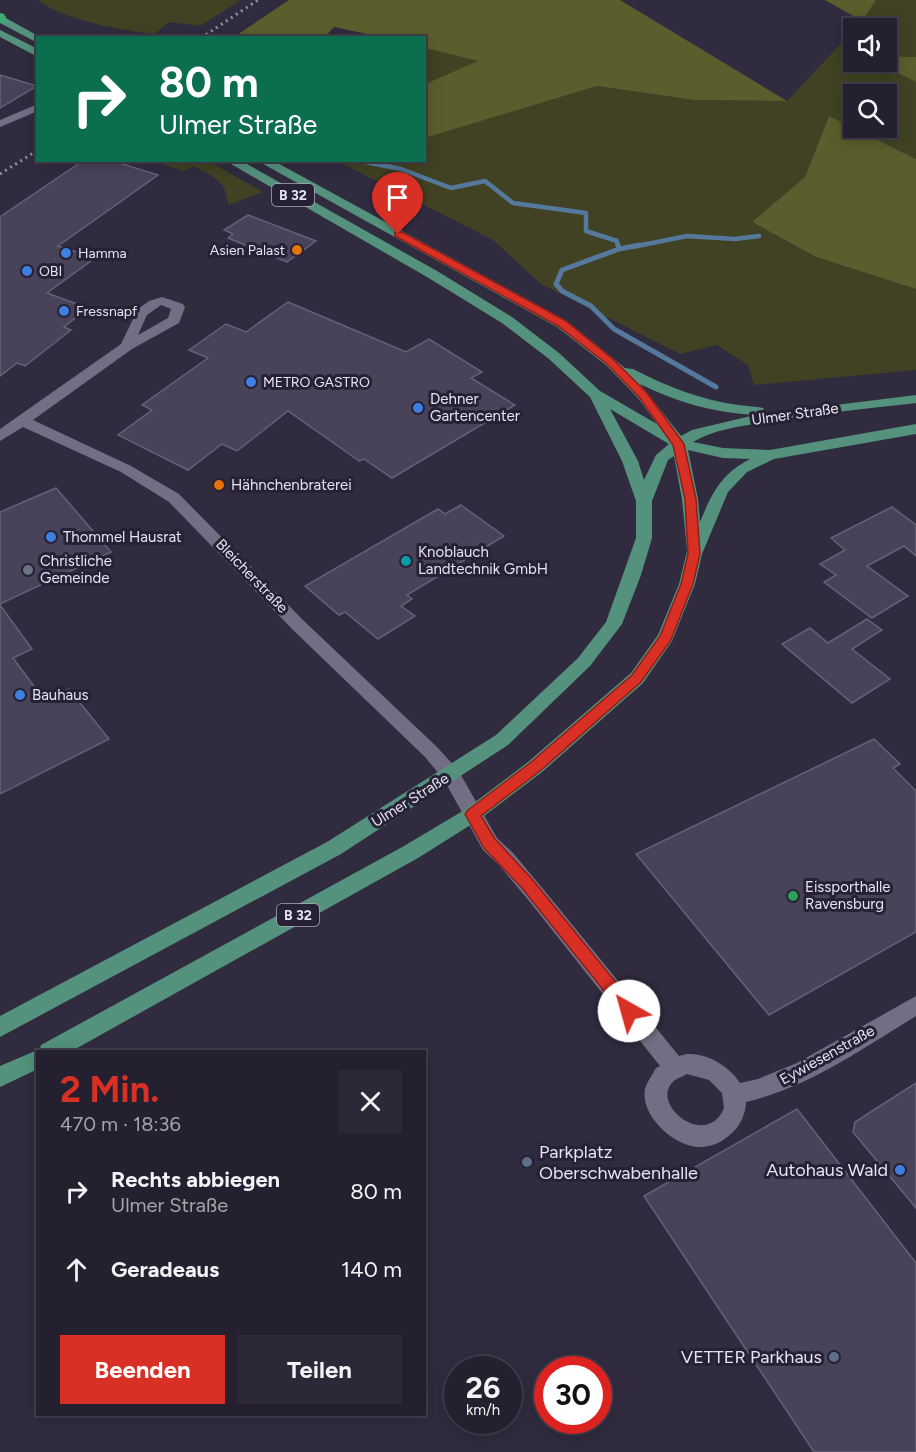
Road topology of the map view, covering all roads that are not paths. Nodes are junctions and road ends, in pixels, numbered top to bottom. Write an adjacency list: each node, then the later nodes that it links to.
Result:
1 (1, 18): 3 (main road)
2 (0, 33): 4 (main road)
3 (36, 38)
4 (36, 53)
5 (36, 108): 6 (street)
6 (0, 124)
7 (234, 162): 11 (main road, B 32)
8 (266, 162): 10 (main road, B 32)
9 (127, 346): 14 (street)
10 (611, 362): 13 (main road); 17 (main road, B 32)
11 (596, 394): 17 (main road); 19 (main road, B 32)
12 (916, 399): 13 (main road, Ulmer Straße)
13 (799, 412): 17 (main road, Ulmer Straße)
14 (22, 421): 16 (street); 21 (street, Bleicherstraße)
15 (916, 429): 18 (main road)
16 (0, 436)
17 (679, 444): 18 (main road); 19 (main road, Ulmer Straße); 20 (main road, B 32)
18 (770, 455): 20 (main road)
19 (644, 501): 21 (main road, Ulmer Straße / B 32)
20 (694, 554): 22 (main road, B 32)
21 (451, 775): 22 (street, Bleicherstraße); 24 (main road, Ulmer Straße / B 32)
22 (473, 814): 25 (main road, B 32); 27 (street)
23 (916, 1005): 29 (street, Eywiesenstraße)
24 (0, 1027)
25 (53, 1050)
26 (36, 1059): 28 (main road)
27 (674, 1067): 29 (street); 29 (street)
28 (0, 1077)
29 (734, 1094)

